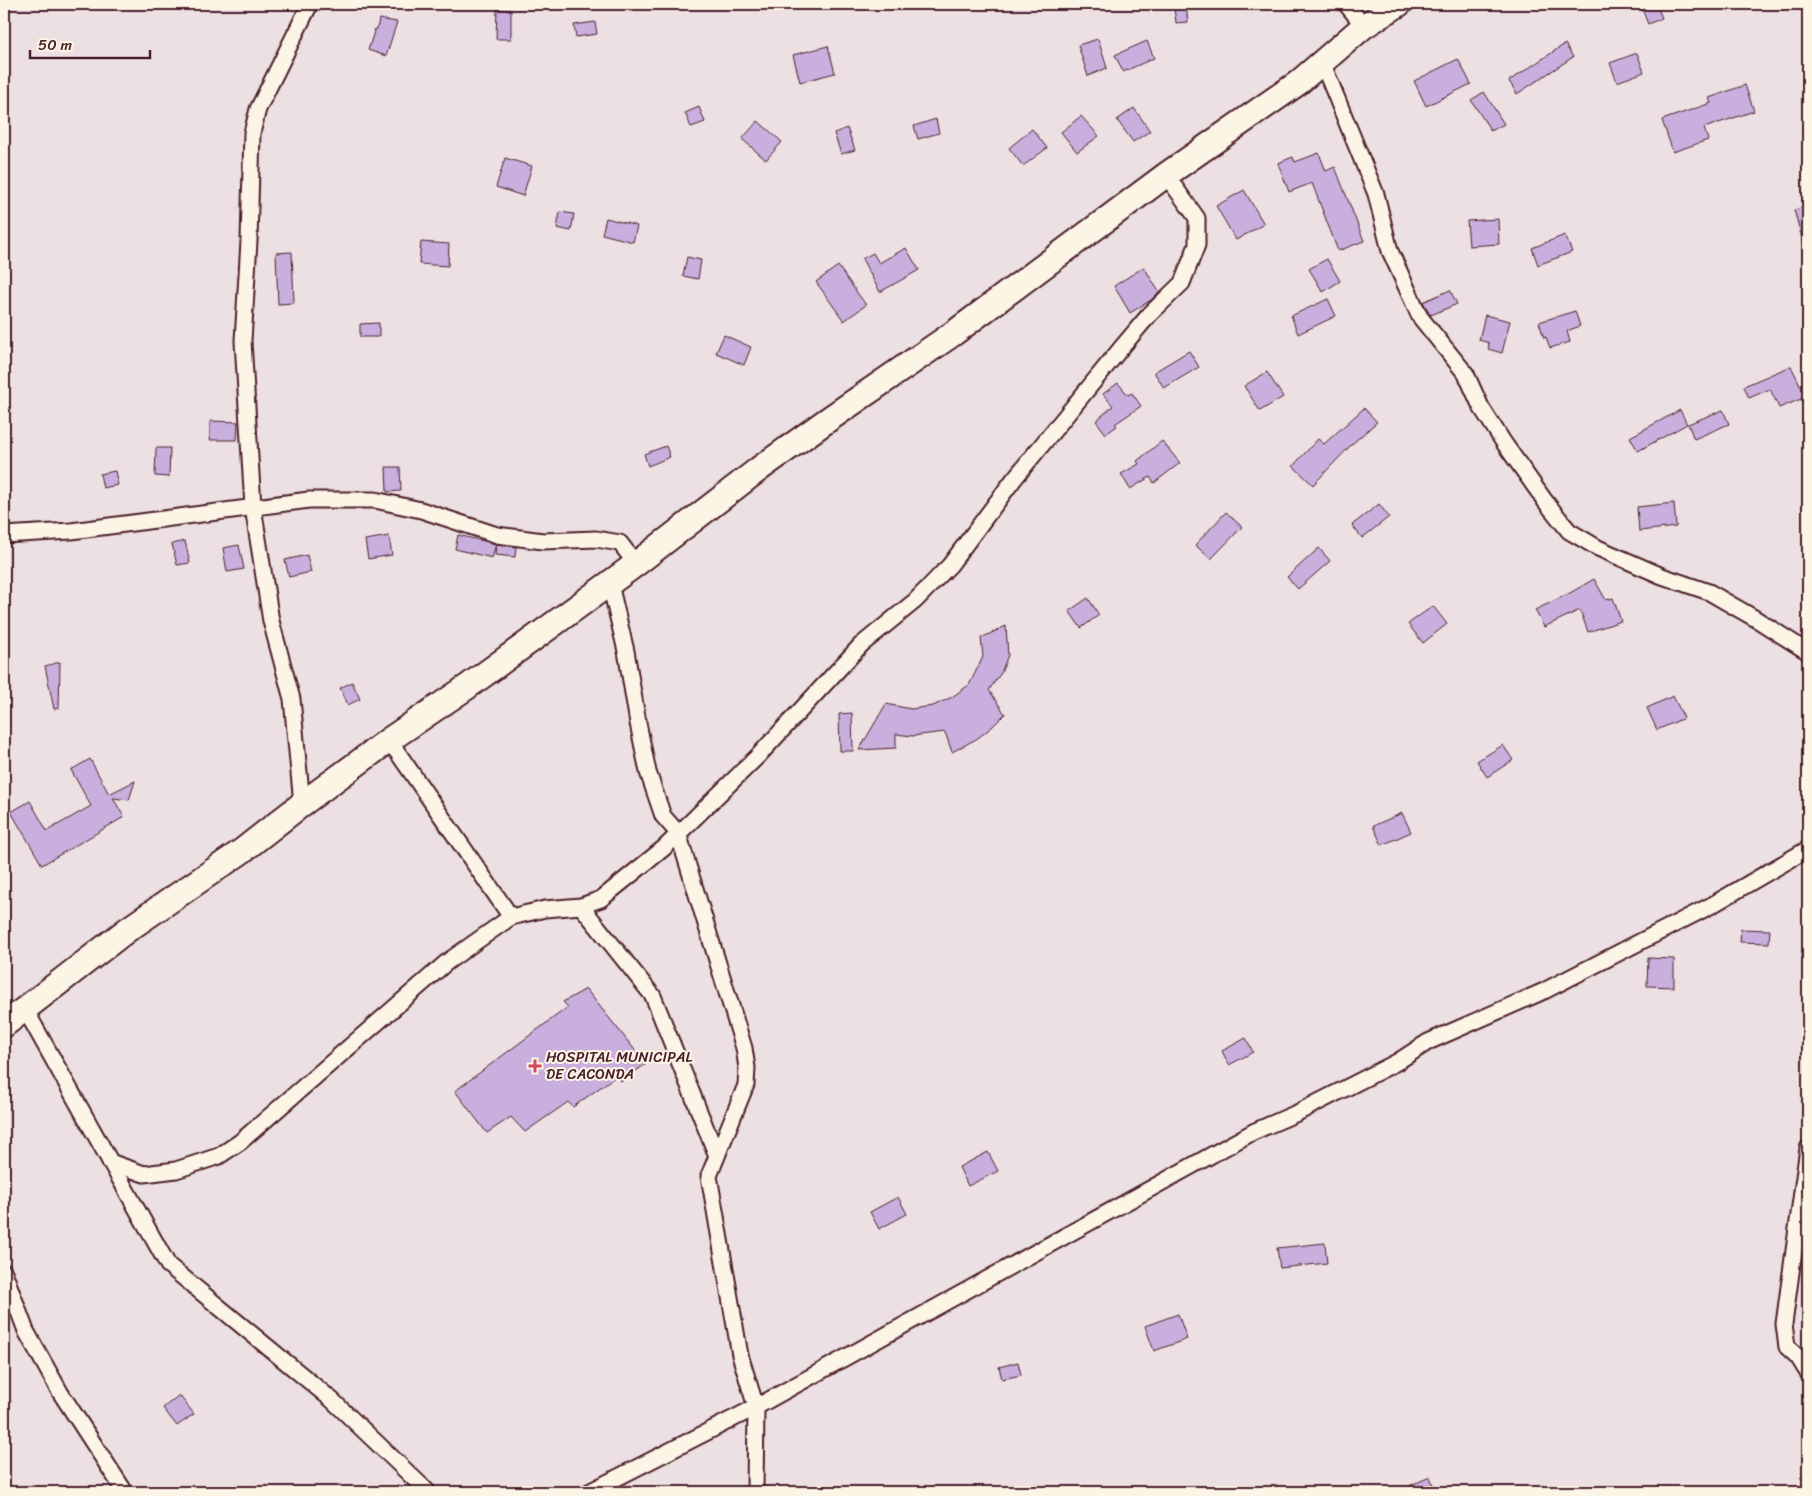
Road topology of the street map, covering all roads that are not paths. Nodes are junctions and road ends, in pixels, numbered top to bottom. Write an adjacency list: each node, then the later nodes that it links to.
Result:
1 (310, 4): 7 (street)
2 (1346, 4): 4 (street)
3 (1399, 4): 4 (main road)
4 (1364, 26): 5 (main road)
5 (1322, 62): 6 (main road); 11 (street)
6 (1166, 175): 9 (main road); 14 (street)
7 (253, 507): 8 (street); 9 (street); 13 (street)
8 (4, 535)
9 (636, 564): 10 (main road)
10 (610, 584): 12 (main road); 14 (street)
11 (1808, 652)
12 (390, 740): 13 (main road); 17 (street)
13 (302, 804): 18 (main road)
14 (678, 833): 16 (street); 21 (street)
15 (1808, 849): 25 (street)
16 (581, 906): 17 (street); 21 (street)
17 (511, 917): 22 (street)
18 (25, 1009): 19 (main road); 22 (street)
19 (4, 1025)
20 (1808, 1148): 24 (street)
21 (717, 1156): 25 (street)
22 (110, 1162): 27 (street)
23 (4, 1272): 26 (street)
24 (1808, 1373)
25 (756, 1407): 28 (street); 29 (street)
26 (125, 1492)
27 (428, 1492)
28 (588, 1492)
29 (755, 1492)

